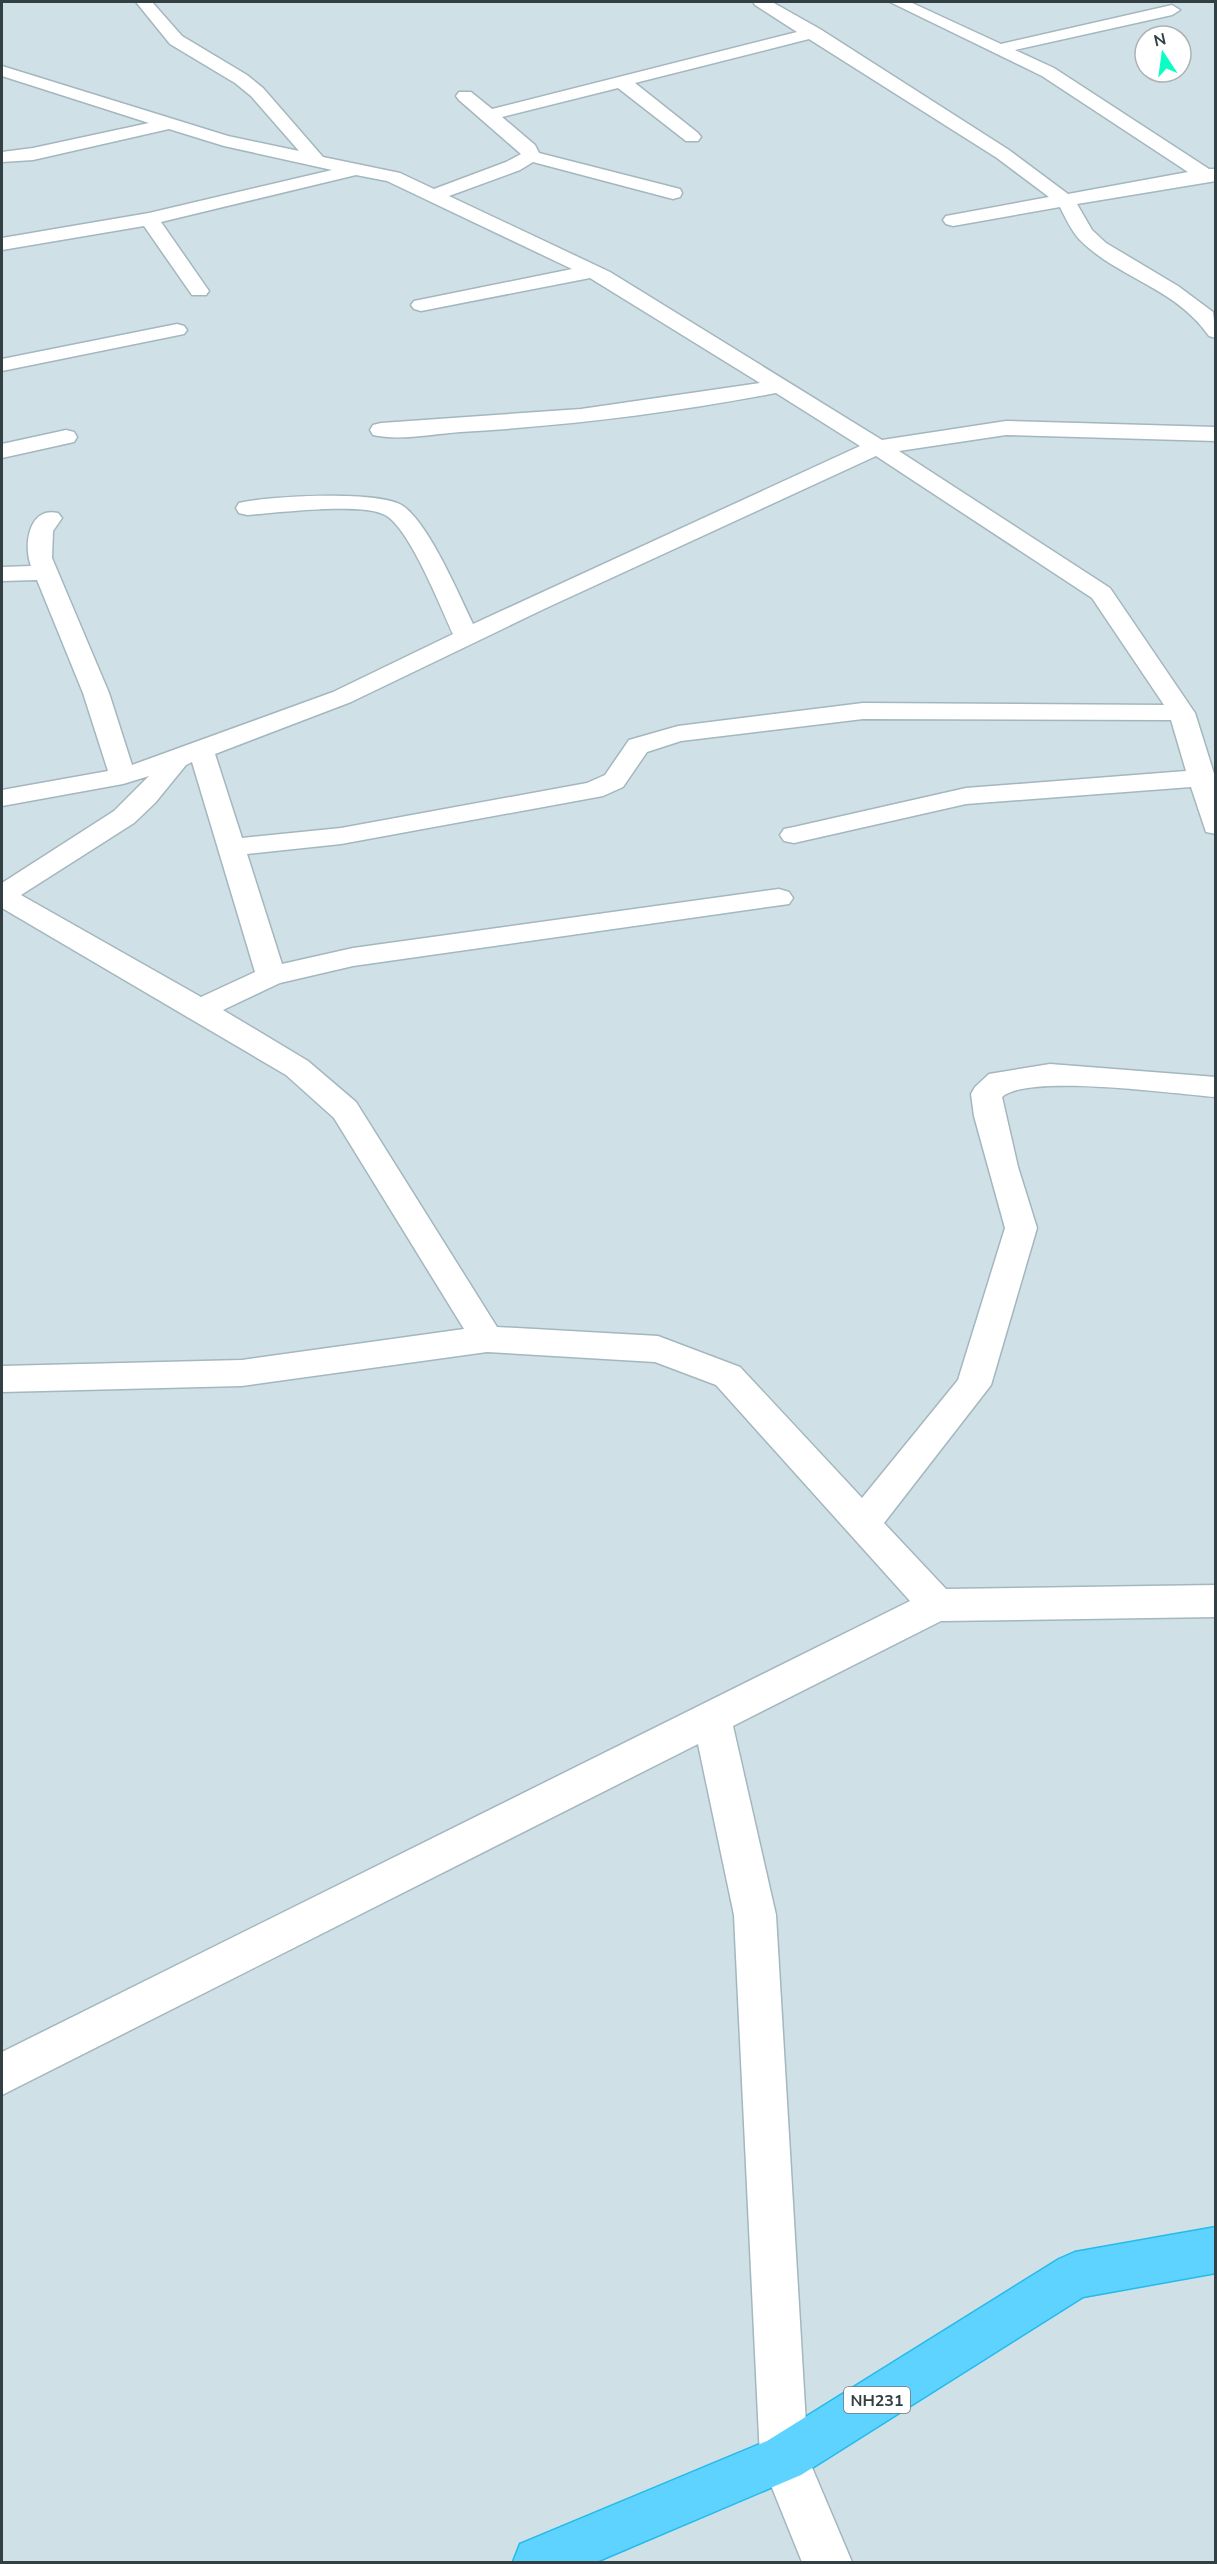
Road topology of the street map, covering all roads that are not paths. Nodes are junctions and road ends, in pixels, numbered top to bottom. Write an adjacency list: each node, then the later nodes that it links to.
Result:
1 (144, 2): 15 (street)
2 (760, 2): 5 (street)
3 (898, 2): 6 (street)
4 (1172, 10): 6 (street)
5 (813, 33): 8 (street); 20 (street)
6 (999, 49): 17 (street)
7 (2, 71): 11 (street)
8 (622, 82): 10 (street); 12 (street)
9 (465, 96): 10 (street)
10 (489, 116): 13 (street)
11 (171, 124): 14 (street); 15 (street)
12 (692, 137)
13 (530, 156): 18 (street); 19 (street)
14 (2, 157)
15 (317, 161): 16 (street)
16 (357, 170): 19 (street); 21 (street)
17 (1210, 175): 20 (street)
18 (673, 192)
19 (432, 196): 24 (street)
20 (1066, 201): 22 (street); 28 (street)
21 (149, 219): 23 (street); 25 (street)
22 (953, 220)
23 (2, 243)
24 (593, 271): 26 (street); 30 (street)
25 (199, 291)
26 (421, 305)
27 (177, 330): 29 (street)
28 (1215, 332)
29 (2, 365)
30 (780, 386): 31 (street); 34 (street)
31 (381, 430)
32 (1215, 434): 34 (street)
33 (66, 437): 35 (street)
34 (879, 448): 40 (street); 41 (street)
35 (2, 451)
36 (246, 508): 40 (street)
37 (51, 518): 38 (street)
38 (46, 572): 39 (street); 43 (street)
39 (2, 574)
40 (467, 637): 42 (street)
41 (1182, 713): 44 (street); 48 (street)
42 (189, 755): 43 (street); 48 (street); 49 (street)
43 (123, 776): 45 (street)
44 (1201, 778): 46 (street); 47 (street)
45 (2, 798)
46 (1215, 826)
47 (794, 836)
48 (231, 847): 51 (street)
49 (2, 896): 52 (street)
50 (779, 898): 51 (street)
51 (271, 976): 52 (street)
52 (200, 1009): 54 (street)
53 (1215, 1087): 56 (street)
54 (487, 1339): 55 (street); 56 (street)
55 (2, 1379)
56 (862, 1524): 58 (street)
57 (1215, 1601): 58 (street)
58 (937, 1605): 59 (street)
59 (712, 1719): 60 (street); 62 (street)
60 (2, 2073)
61 (1215, 2250): 62 (highway, NH231)
62 (784, 2458): 63 (highway, NH231); 64 (street)
63 (538, 2562)
64 (827, 2562)

